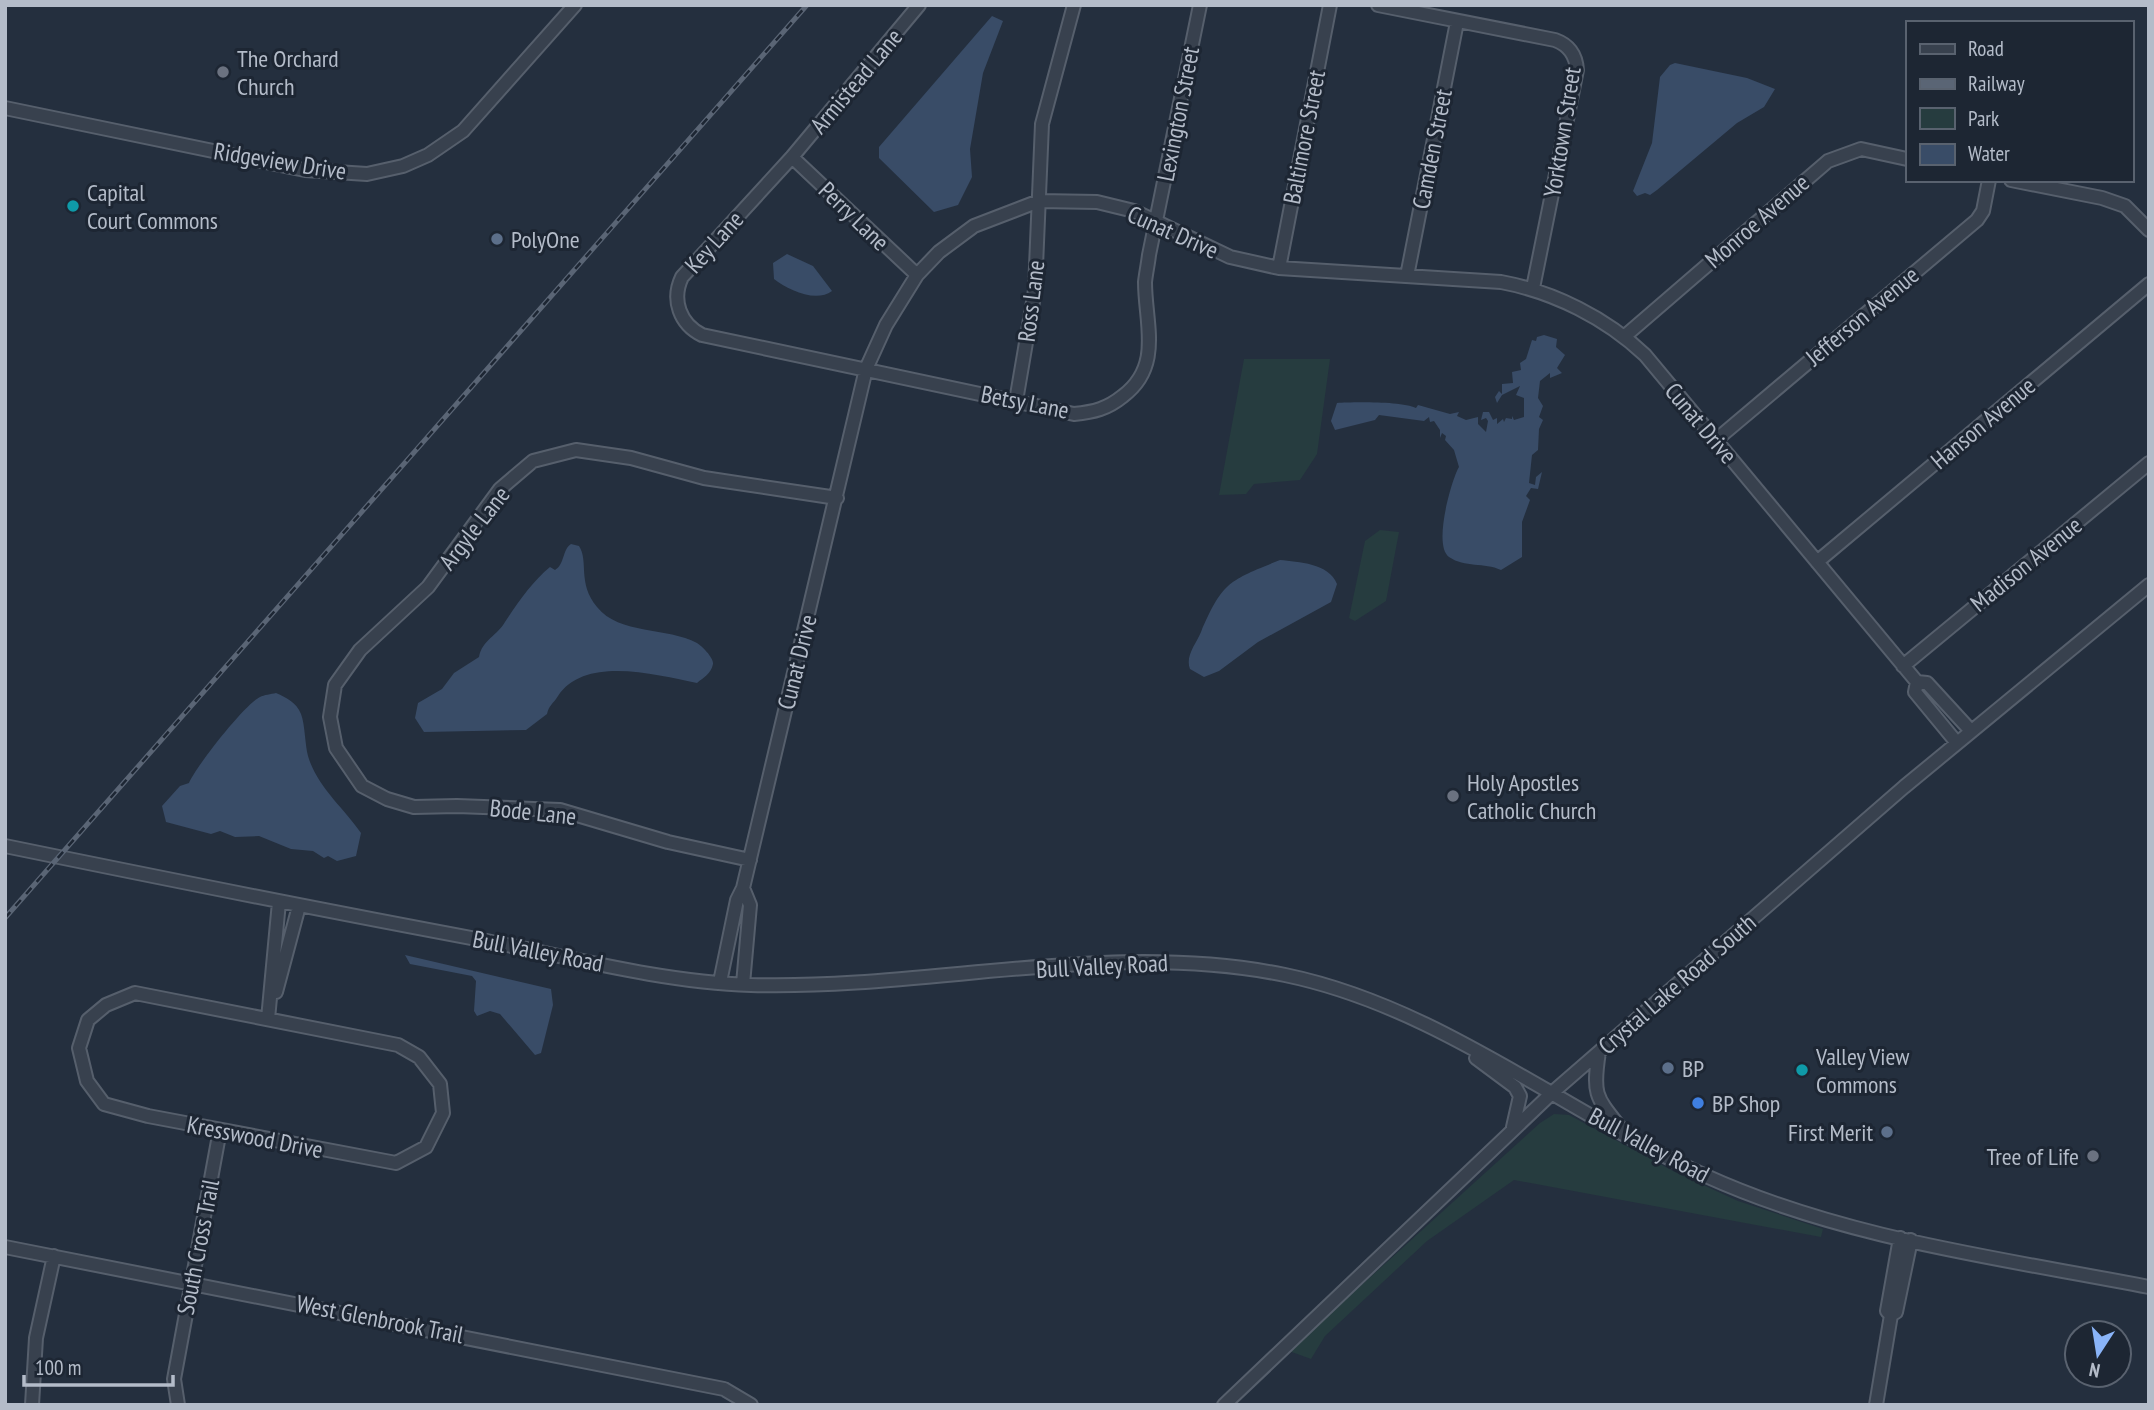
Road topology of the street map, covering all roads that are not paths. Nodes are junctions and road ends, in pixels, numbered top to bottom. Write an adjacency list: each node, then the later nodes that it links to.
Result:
1 (575, 5): 8 (street, Ridgeview Drive)
2 (919, 5): 9 (street, Armistead Lane)
3 (1074, 5): 13 (street)
4 (1200, 5): 14 (street, Lexington Street)
5 (1330, 5): 16 (street, Baltimore Street)
6 (1377, 5): 7 (street, Yorktown Street)
7 (1457, 22): 18 (street, Camden Street); 20 (street, Yorktown Street)
8 (5, 108)
9 (792, 157): 17 (street, Perry Lane); 22 (street, Key Lane)
10 (1906, 159): 21 (street, Monroe Avenue)
11 (1989, 182): 24 (street, Jefferson Avenue)
12 (2021, 182): 15 (street)
13 (1039, 201): 14 (street, Cunat Drive); 17 (street, Cunat Drive); 23 (street, Ross Lane)
14 (1157, 222): 16 (street, Cunat Drive); 23 (street, Betsy Lane)
15 (2149, 230)
16 (1279, 268): 18 (street, Cunat Drive)
17 (916, 275): 22 (street, Cunat Drive)
18 (1407, 276): 20 (street, Cunat Drive)
19 (2149, 284): 27 (street, Hanson Avenue)
20 (1533, 288): 21 (street, Cunat Drive)
21 (1625, 336): 24 (street, Cunat Drive)
22 (866, 369): 23 (street, Betsy Lane); 26 (street, Cunat Drive)
23 (1016, 401)
24 (1716, 440): 27 (street, Cunat Drive)
25 (2149, 463): 29 (street, Madison Avenue)
26 (837, 498): 33 (street, Argyle Lane); 35 (street, Cunat Drive)
27 (1817, 562): 29 (street, Cunat Drive)
28 (2149, 585): 31 (street, Crystal Lake Road South)
29 (1903, 666): 30 (street, Cunat Drive)
30 (1917, 682): 31 (street, Cunat Drive); 32 (street, Cunat Drive)
31 (1971, 732): 32 (street, Crystal Lake Road South)
32 (1957, 743): 43 (street, Crystal Lake Road South)
33 (337, 748): 35 (street, Bode Lane)
34 (5, 846): 37 (street, Bull Valley Road)
35 (750, 860): 36 (street, Cunat Drive)
36 (743, 888): 39 (street, Cunat Drive); 40 (street, Cunat Drive)
37 (279, 902): 38 (street, Bull Valley Road); 41 (street)
38 (299, 906): 39 (street, Bull Valley Road); 41 (street)
39 (720, 982): 40 (street, Bull Valley Road)
40 (743, 984): 42 (street, Bull Valley Road)
41 (268, 1019): 45 (street, Kresswood Drive); 45 (street, Kresswood Drive)
42 (1448, 1037): 44 (street, Bull Valley Road); 46 (street)
43 (1599, 1052): 44 (street, Crystal Lake Road South); 47 (street)
44 (1553, 1092): 46 (street, Crystal Lake Road South); 47 (street, Bull Valley Road)
45 (220, 1130): 51 (street, South Cross Trail)
46 (1511, 1132): 56 (street, Crystal Lake Road South)
47 (1630, 1140): 48 (street, Bull Valley Road)
48 (1905, 1239): 52 (street, Bull Valley Road); 57 (street)
49 (5, 1247): 50 (street, West Glenbrook Trail)
50 (54, 1256): 51 (street, West Glenbrook Trail); 53 (street)
51 (191, 1282): 54 (street, South Cross Trail); 55 (street, West Glenbrook Trail)
52 (2149, 1287)
53 (32, 1405)
54 (178, 1405)
55 (751, 1405)
56 (1224, 1405)
57 (1876, 1405)

